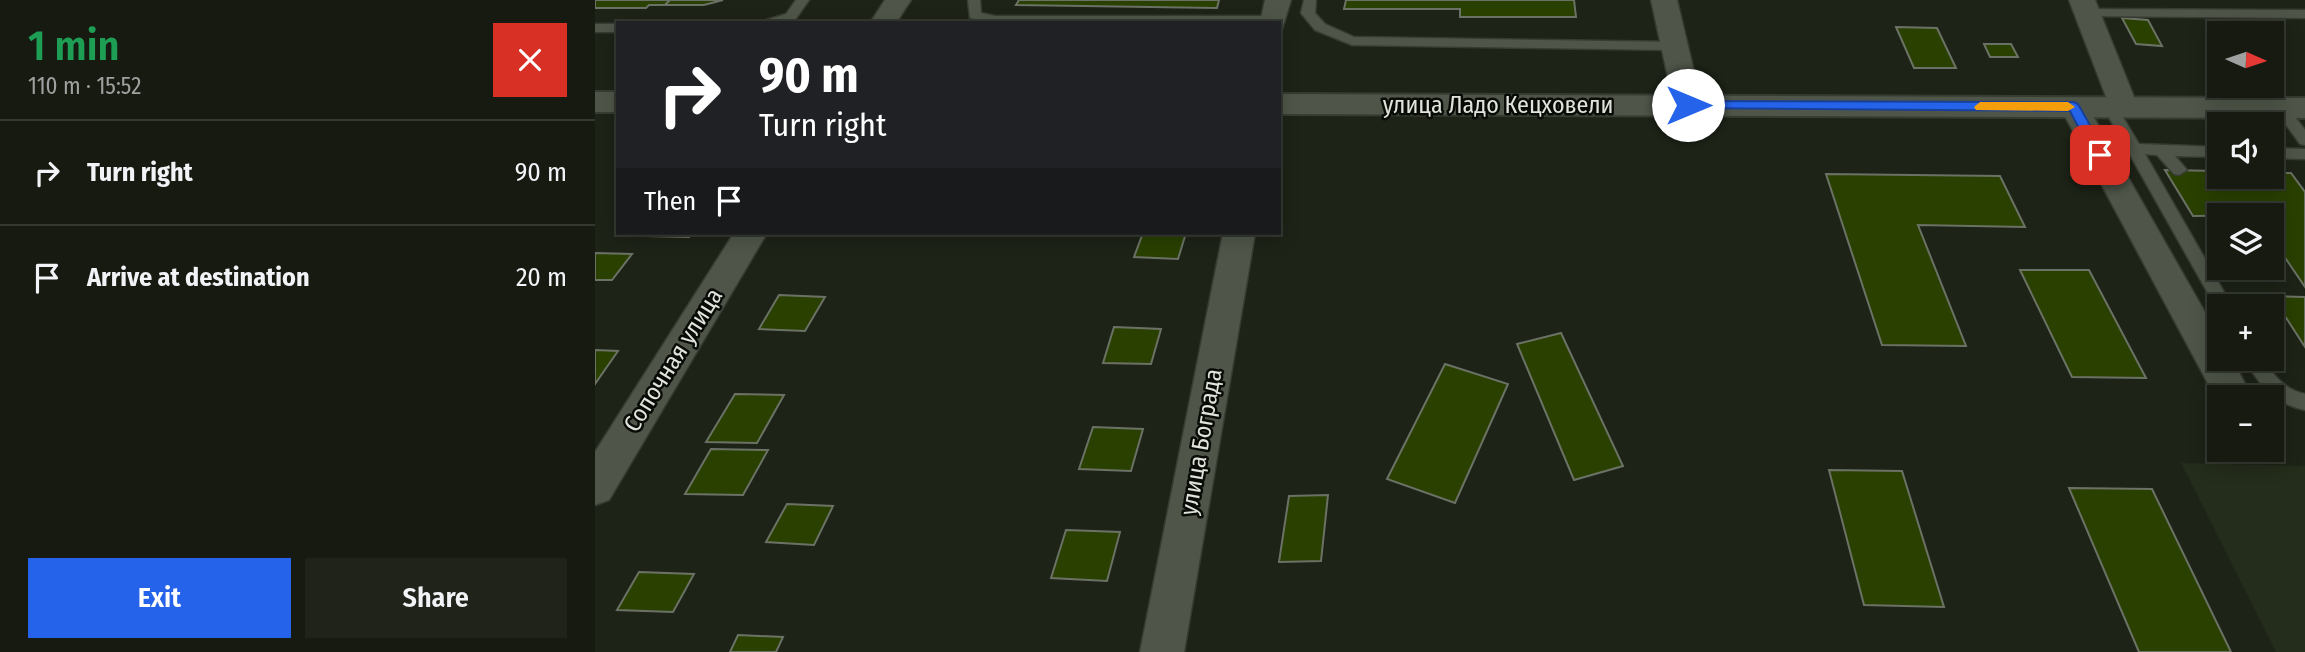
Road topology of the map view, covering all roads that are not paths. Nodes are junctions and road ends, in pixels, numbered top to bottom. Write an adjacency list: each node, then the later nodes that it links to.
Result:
1 (803, 0): 9 (lane)
2 (898, 0): 10 (street)
3 (974, 0): 7 (lane)
4 (1310, 0): 13 (lane)
5 (1664, 0): 13 (street)
6 (2085, 6): 8 (lane); 19 (street)
7 (1275, 14)
8 (2305, 14)
9 (771, 21)
10 (884, 21)
11 (595, 28): 12 (lane)
12 (616, 28)
13 (1673, 46): 17 (street)
14 (595, 102): 15 (main road)
15 (616, 102)
16 (1281, 104): 17 (main road, улица Ладо Кецховели)
17 (1688, 105): 18 (main road, улица Ладо Кецховели)
18 (2074, 107): 19 (main road, улица Ладо Кецховели); 32 (street)
19 (2117, 107): 20 (main road, улица Ладо Кецховели); 22 (lane)
20 (2293, 108): 21 (lane)
21 (2305, 139)
22 (2135, 149): 23 (lane); 30 (lane)
23 (2161, 150): 24 (lane); 27 (lane)
24 (2207, 152)
25 (2284, 154): 26 (lane)
26 (2305, 155)
27 (2179, 170)
28 (750, 235): 34 (street, Сопочная улица)
29 (1239, 235): 35 (street, улица Бограда)
30 (2217, 294)
31 (2261, 371): 33 (lane)
32 (2227, 385)
33 (2305, 402)
34 (595, 487)
35 (1162, 652)

